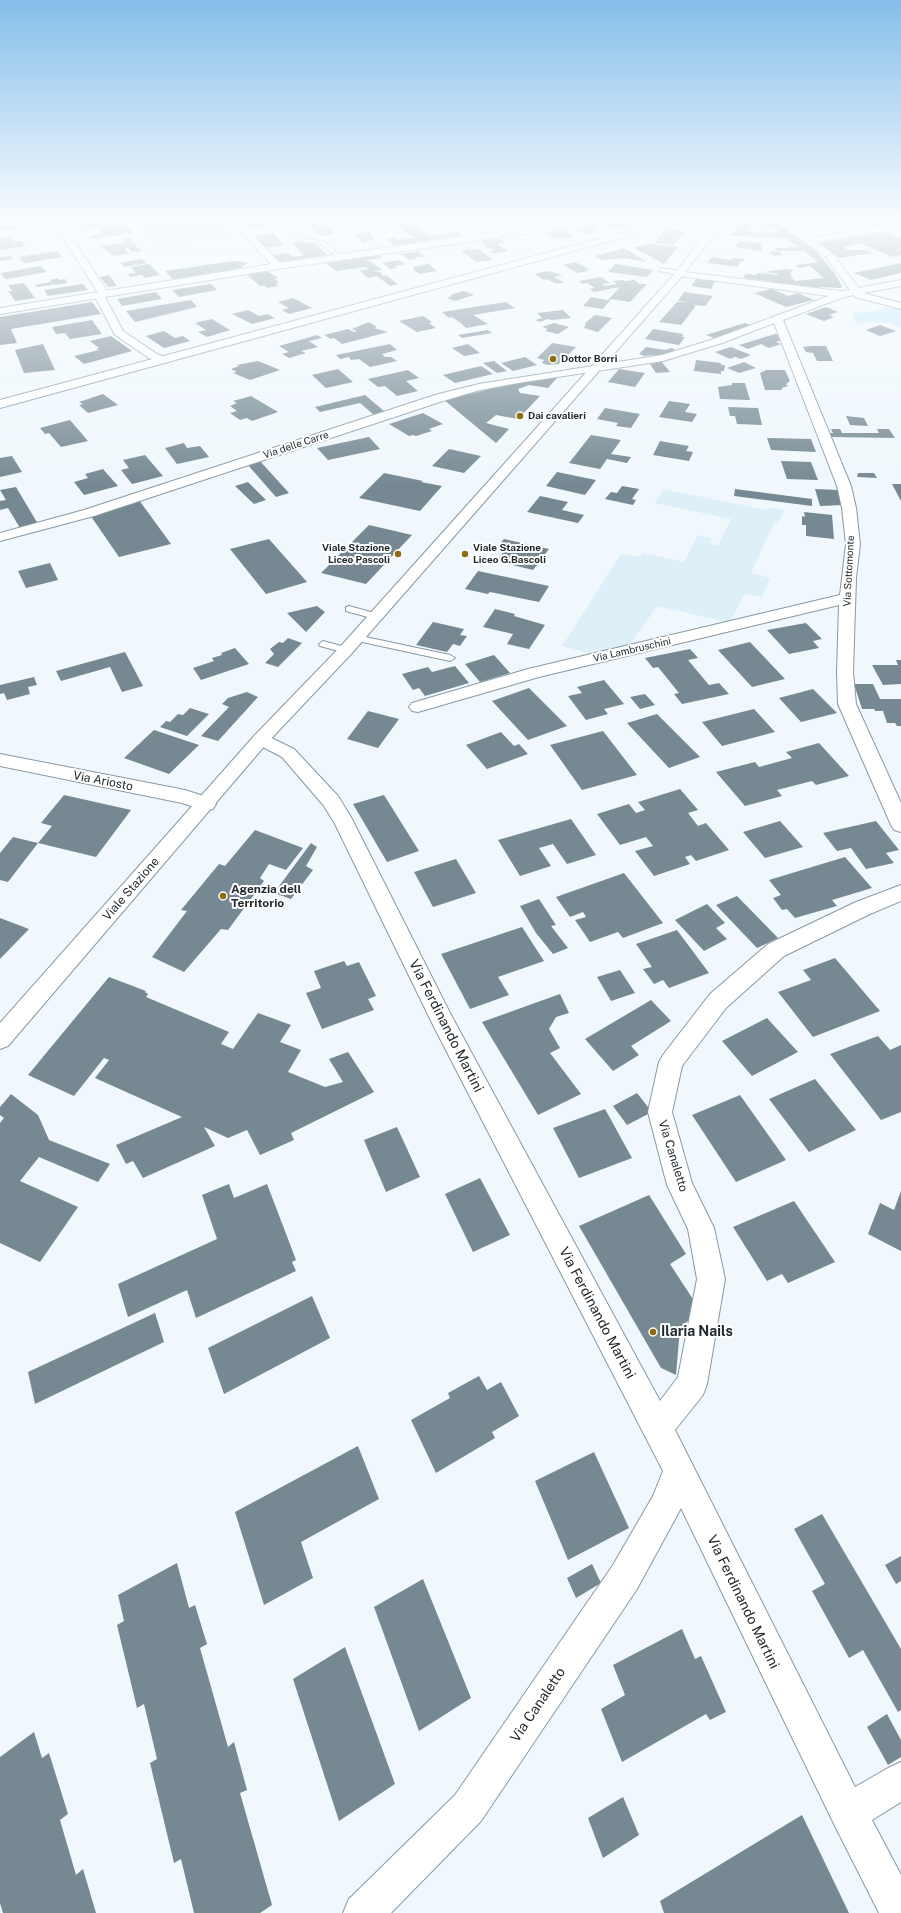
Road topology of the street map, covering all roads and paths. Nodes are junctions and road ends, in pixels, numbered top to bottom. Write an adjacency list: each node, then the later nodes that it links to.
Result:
1 (24, 307): 6 (street)
2 (107, 307): 8 (street)
3 (358, 307): 8 (street)
4 (649, 307): 9 (street, Viale Stazione)
5 (808, 307): 7 (street, Via delle Carre)
6 (0, 311)
7 (778, 319): 9 (street, Via delle Carre); 12 (street, Via Sottomonte)
8 (163, 360): 10 (street)
9 (596, 367): 11 (street, Via delle Carre); 14 (street, Viale Stazione)
10 (0, 404)
11 (0, 538)
12 (848, 598): 19 (street, Via Lambruschini); 23 (street, Via Sottomonte)
13 (349, 609): 14 (lane)
14 (375, 616): 15 (street, Viale Stazione)
15 (356, 638): 17 (street, Viale Stazione); 18 (lane)
16 (323, 644): 17 (lane)
17 (346, 650): 20 (street, Viale Stazione)
18 (450, 658)
19 (418, 707)
20 (261, 739): 22 (street, Viale Stazione); 26 (street, Via Ferdinando Martini)
21 (0, 760): 22 (street, Via Ariosto)
22 (206, 804): 25 (street, Viale Stazione)
23 (901, 825)
24 (901, 893): 26 (street, Via Canaletto)
25 (0, 1039)
26 (658, 1428): 27 (street, Via Ferdinando Martini)
27 (678, 1471): 29 (street, Via Ferdinando Martini); 30 (street, Via Canaletto)
28 (901, 1781): 29 (street)
29 (848, 1813): 31 (street, Via Ferdinando Martini)
30 (363, 1913)
31 (900, 1913)

